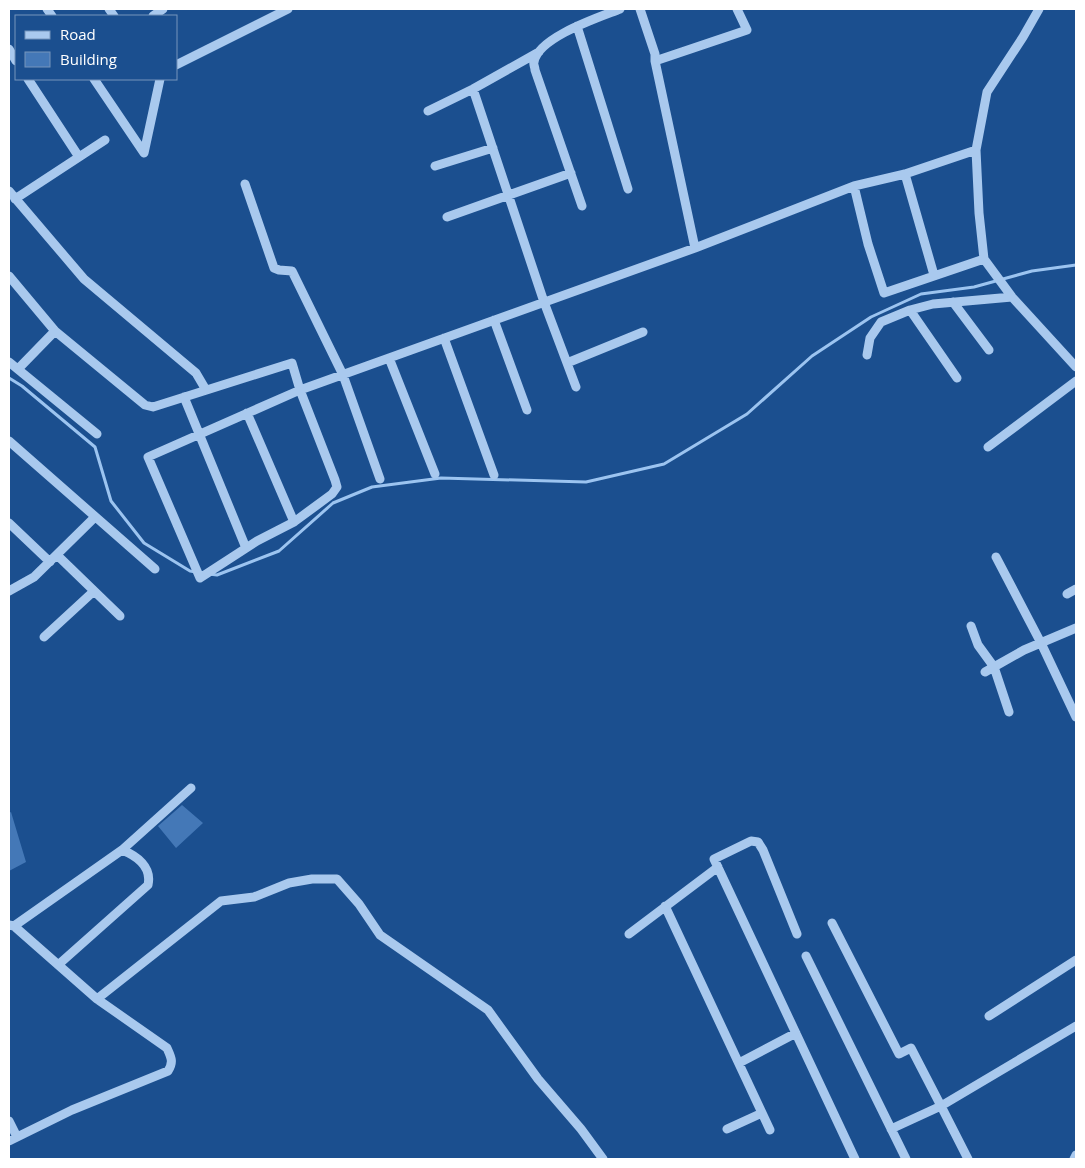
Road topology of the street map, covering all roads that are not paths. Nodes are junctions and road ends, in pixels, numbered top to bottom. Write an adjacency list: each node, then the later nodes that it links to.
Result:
1 (288, 9): 9 (street)
2 (620, 9): 6 (street)
3 (640, 9): 8 (street)
4 (737, 9): 8 (street)
5 (1039, 9): 17 (street)
6 (577, 26): 7 (street); 24 (street)
7 (540, 52): 13 (street); 20 (street)
8 (655, 61): 29 (street)
9 (178, 63)
10 (29, 80): 18 (street)
11 (95, 80): 12 (street)
12 (160, 80)
13 (473, 89): 14 (street); 16 (street)
14 (428, 111)
15 (105, 140): 18 (street)
16 (492, 148): 19 (street); 26 (street)
17 (976, 150): 21 (street); 30 (street)
18 (79, 157): 25 (street)
19 (435, 166)
20 (571, 173): 26 (street); 27 (street)
21 (905, 174): 23 (street); 31 (street)
22 (245, 184): 48 (street)
23 (854, 186): 29 (street); 31 (street)
24 (628, 189)
25 (12, 195): 52 (street)
26 (508, 196): 28 (street); 34 (street)
27 (582, 206)
28 (447, 217)
29 (695, 248): 34 (street)
30 (986, 263): 31 (street); 33 (street)
31 (934, 275)
32 (9, 276): 38 (street)
33 (1012, 296): 35 (street); 46 (street)
34 (544, 302): 37 (street); 45 (street)
35 (953, 302): 36 (street); 41 (street)
36 (910, 310): 42 (street); 49 (street)
37 (494, 320): 40 (street); 55 (street)
38 (55, 331): 47 (street); 54 (street)
39 (644, 332): 45 (street)
40 (444, 338): 43 (street); 62 (street)
41 (989, 350)
42 (867, 355)
43 (390, 358): 48 (street); 61 (street)
44 (9, 362): 47 (street)
45 (568, 363): 51 (street)
46 (1076, 367)
47 (18, 369): 57 (street)
48 (342, 375): 53 (street); 63 (street)
49 (957, 378)
50 (1076, 381): 60 (street)
51 (576, 387)
52 (206, 390): 53 (street); 54 (street)
53 (300, 390): 56 (street); 65 (street)
54 (184, 397): 58 (street)
55 (527, 410)
56 (247, 413): 58 (street); 65 (street)
57 (97, 434)
58 (199, 434): 67 (street); 67 (street)
59 (9, 441): 64 (street)
60 (988, 446)
61 (435, 474)
62 (494, 475)
63 (380, 479)
64 (95, 517): 68 (street); 70 (street)
65 (294, 522): 67 (street)
66 (9, 523): 68 (street)
67 (246, 548)
68 (53, 558): 72 (street); 73 (street)
69 (996, 558): 79 (street)
70 (154, 569)
71 (1076, 589): 74 (street)
72 (9, 591)
73 (94, 591): 75 (street); 78 (street)
74 (1067, 594)
75 (120, 616)
76 (971, 626): 80 (street)
77 (1076, 628): 79 (street)
78 (44, 637)
79 (1041, 642): 80 (street); 83 (street)
80 (994, 667): 81 (street); 82 (street)
81 (985, 672)
82 (1010, 712)
83 (1076, 717)
84 (191, 788): 85 (street)
85 (122, 850): 89 (street); 94 (street)
86 (718, 867): 87 (street); 91 (street); 98 (street)
87 (666, 906): 90 (street); 99 (street)
88 (832, 923): 100 (street)
89 (11, 926): 94 (street)
90 (629, 934)
91 (797, 934)
92 (806, 956): 103 (street)
93 (1076, 960): 96 (street)
94 (58, 966): 95 (street)
95 (97, 999): 106 (street); 108 (street)
96 (989, 1016)
97 (1076, 1026): 100 (street)
98 (796, 1033): 99 (street); 109 (street)
99 (739, 1063): 101 (street)
100 (940, 1106): 103 (street); 111 (street)
101 (762, 1113): 104 (street); 105 (street)
102 (9, 1121): 106 (street)
103 (891, 1128): 110 (street)
104 (728, 1129)
105 (770, 1130)
106 (13, 1139)
107 (1076, 1155): 112 (street)
108 (603, 1159)
109 (855, 1159)
110 (906, 1159)
111 (968, 1159)
112 (1074, 1159)

